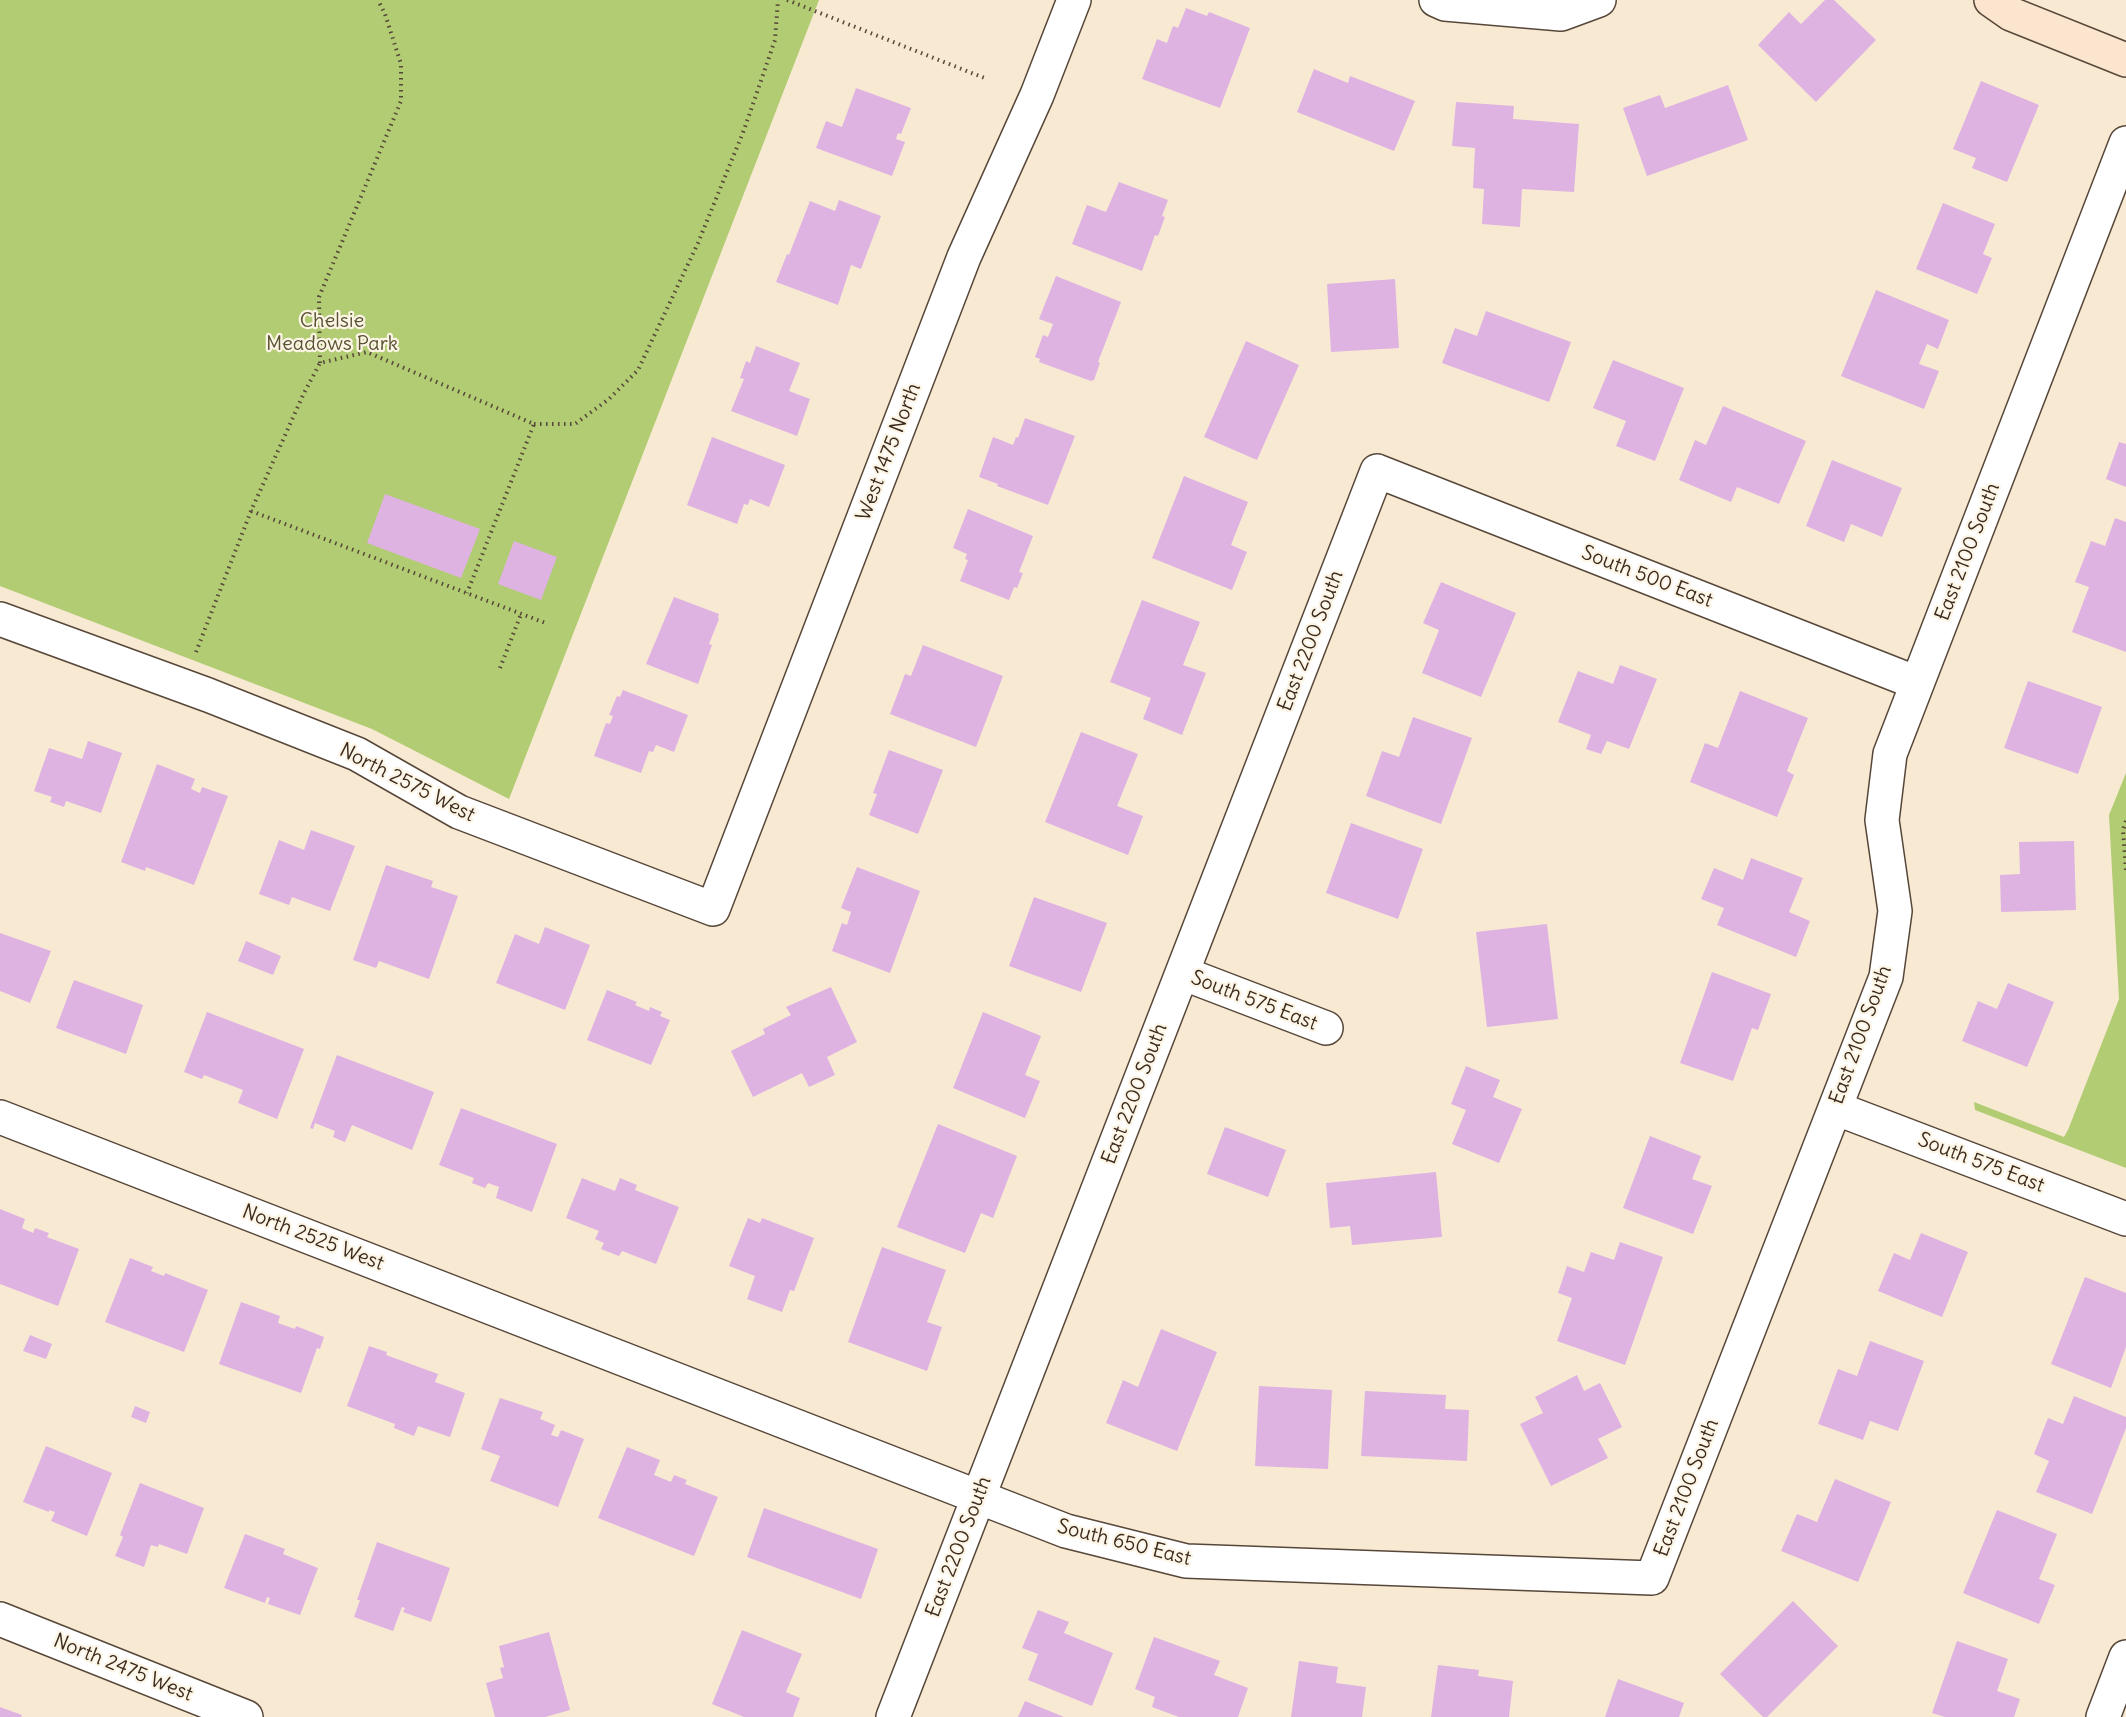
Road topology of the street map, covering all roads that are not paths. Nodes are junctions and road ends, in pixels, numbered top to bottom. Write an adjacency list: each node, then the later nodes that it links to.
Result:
1 (1074, 0): 10 (street, West 1475 North)
2 (1436, 0): 3 (street)
3 (1599, 0)
4 (1991, 0): 5 (street)
5 (2126, 60)
6 (2126, 143): 9 (street, East 2100 South)
7 (1377, 471): 9 (street, South 500 East); 11 (street, East 2200 South)
8 (0, 619): 10 (street, North 2575 West)
9 (1917, 683): 13 (street, East 2100 South)
10 (713, 909)
11 (1182, 973): 12 (street, South 575 East); 17 (street, East 2200 South)
12 (1326, 1028)
13 (1835, 1108): 15 (street, South 575 East); 18 (street, East 2100 South)
14 (0, 1117): 16 (street, North 2525 West)
15 (2126, 1219)
16 (626, 1360): 17 (street, South 650 East)
17 (979, 1497): 18 (street, South 650 East); 22 (street, East 2200 South)
18 (1652, 1578)
19 (0, 1619): 21 (street, North 2475 West)
20 (2126, 1657): 23 (street)
21 (246, 1717)
22 (893, 1717)
23 (2103, 1717)

